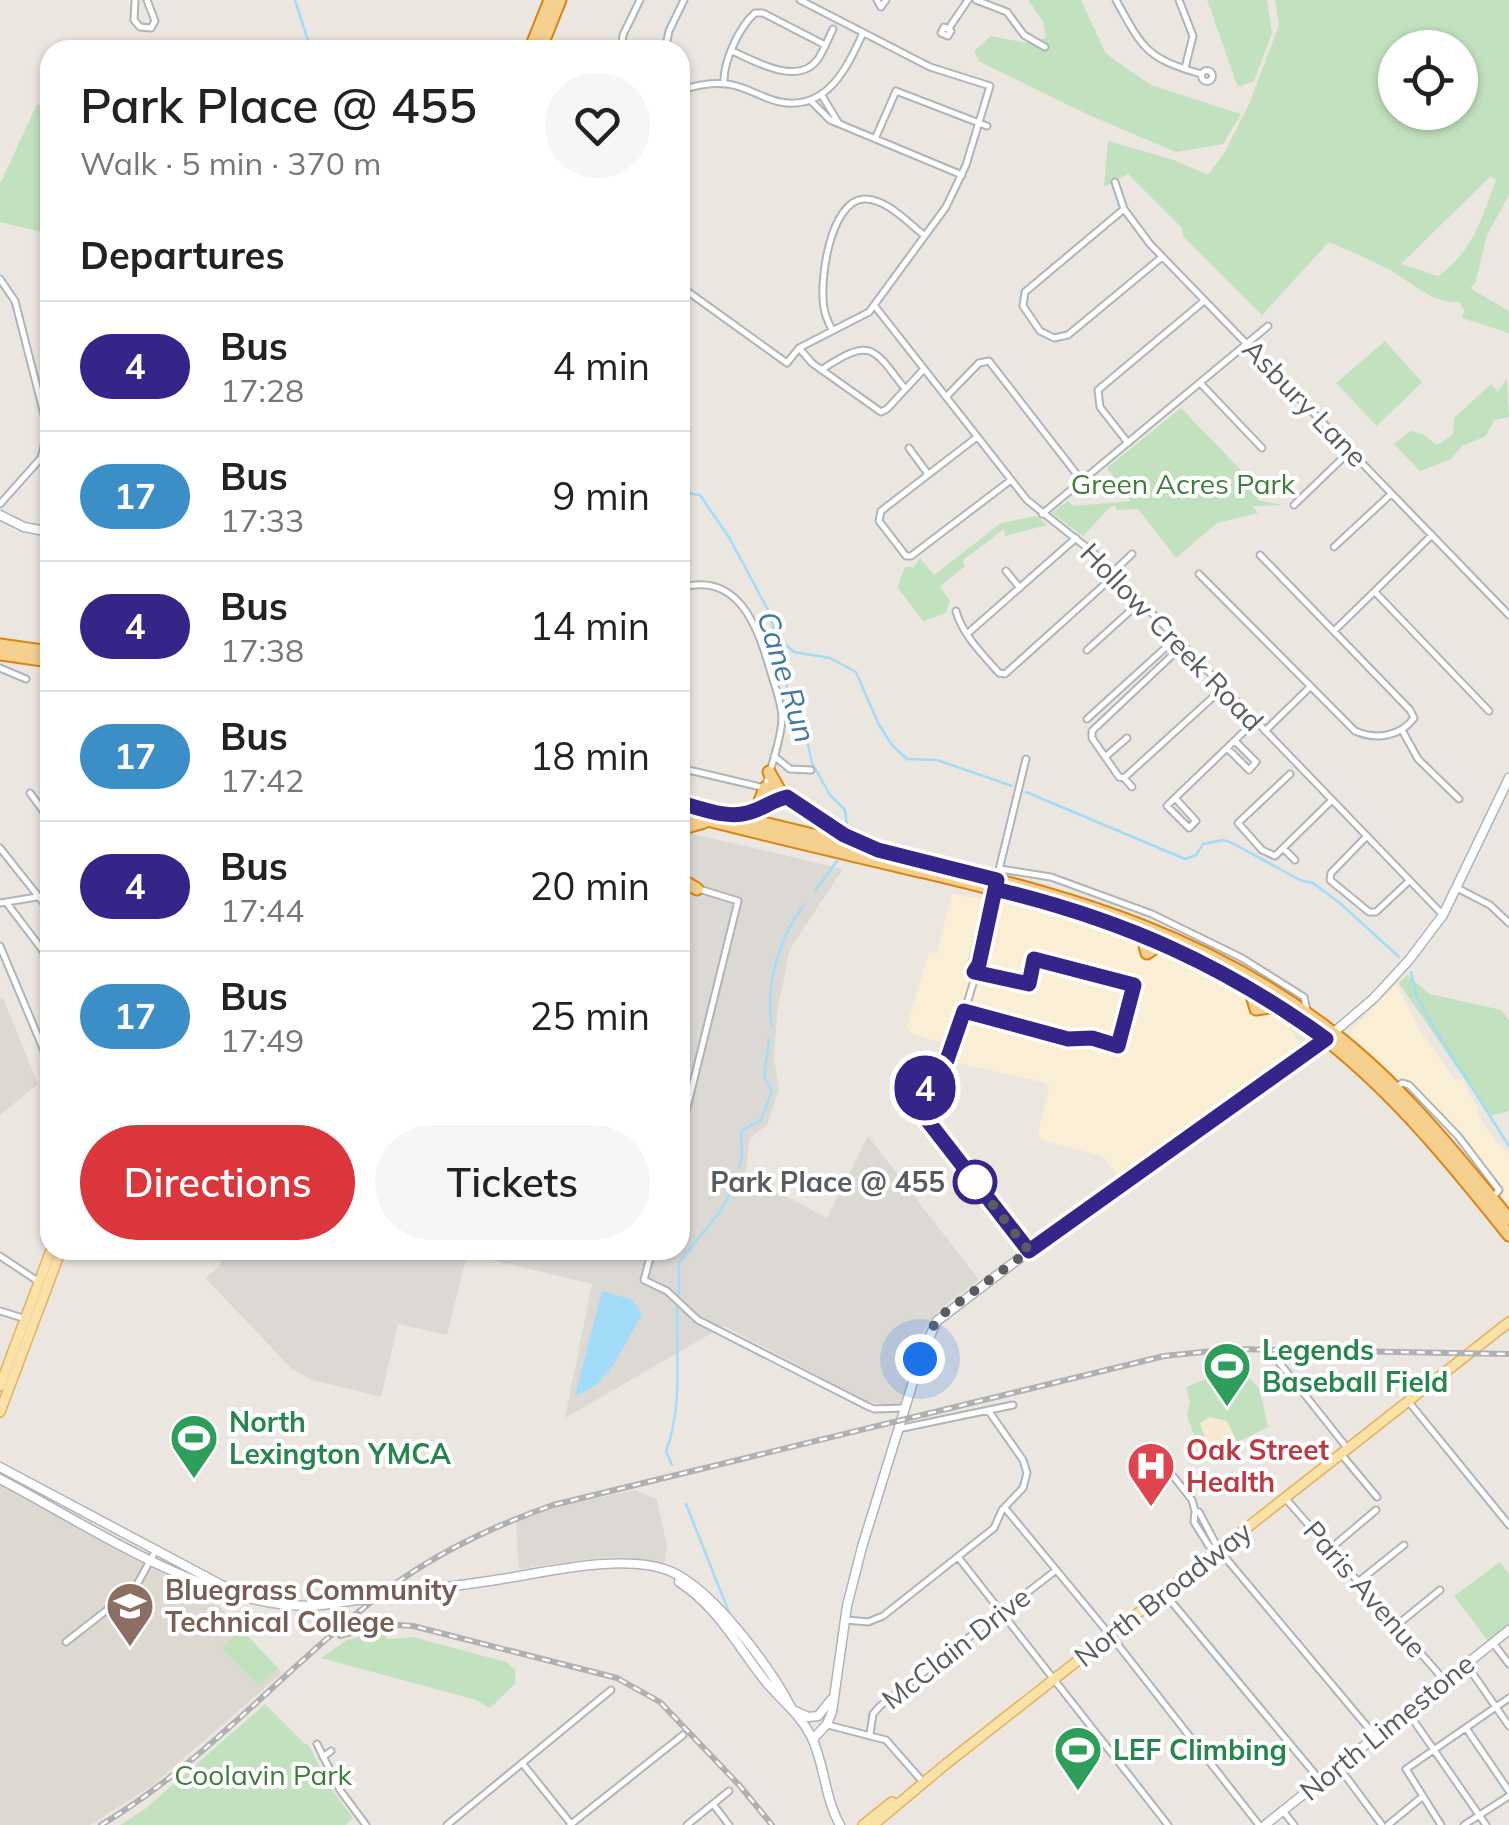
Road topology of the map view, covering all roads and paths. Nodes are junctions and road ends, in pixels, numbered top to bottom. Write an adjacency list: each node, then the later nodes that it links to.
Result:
1 (135, 0): 2 (street)
2 (147, 0)
3 (550, 0): 17 (highway)
4 (560, 0): 18 (highway)
5 (640, 0): 19 (street)
6 (684, 0): 20 (street)
7 (800, 0): 16 (street)
8 (877, 0): 9 (street)
9 (886, 0)
10 (968, 0): 14 (street)
11 (976, 0): 22 (street)
12 (1116, 0): 24 (street)
13 (1179, 0): 24 (street)
14 (949, 28)
15 (833, 29): 21 (street)
16 (863, 33): 28 (street); 31 (street)
17 (534, 40)
18 (544, 40)
19 (623, 40)
20 (667, 40)
21 (824, 45): 23 (street); 23 (street)
22 (1045, 47)
23 (732, 51): 26 (street)
24 (1184, 69): 25 (street)
25 (1201, 74)
26 (724, 84): 27 (street); 29 (street)
27 (690, 89)
28 (821, 94): 29 (street); 30 (street)
29 (810, 99): 30 (street)
30 (840, 124): 33 (street)
31 (978, 124): 32 (street); 33 (street); 34 (street)
32 (987, 126)
33 (875, 140): 34 (street)
34 (962, 175): 37 (street)
35 (1115, 182): 36 (street, Asbury Lane)
36 (1124, 210): 38 (street, Asbury Lane); 38 (street)
37 (924, 235): 42 (street); 44 (street)
38 (1162, 257): 41 (street, Asbury Lane)
39 (0, 279): 52 (street)
40 (690, 293): 46 (street)
41 (1205, 301): 45 (street, Asbury Lane); 54 (street)
42 (874, 305): 44 (street); 47 (street, Hollow Creek Road)
43 (1268, 326): 45 (street)
44 (832, 330): 46 (street)
45 (1248, 345): 49 (street); 57 (street, Asbury Lane)
46 (799, 348): 48 (street)
47 (924, 369): 50 (street); 51 (street, Hollow Creek Road)
48 (821, 370): 50 (street); 50 (street)
49 (1201, 384): 54 (street); 56 (street)
50 (905, 389)
51 (946, 397): 53 (street, Hollow Creek Road); 61 (street)
52 (40, 398)
53 (978, 437): 59 (street); 60 (street, Hollow Creek Road)
54 (1128, 443): 61 (street)
55 (909, 448): 59 (street)
56 (1262, 448)
57 (1350, 451): 62 (street, Asbury Lane); 64 (street)
58 (40, 458): 63 (street)
59 (928, 474): 60 (street)
60 (1011, 480): 65 (street, Hollow Creek Road)
61 (1082, 481): 65 (street)
62 (1392, 494): 68 (street, Asbury Lane); 70 (street)
63 (0, 504)
64 (1294, 505)
65 (1042, 514): 69 (street, Hollow Creek Road)
66 (0, 515): 67 (main road)
67 (40, 530)
68 (1432, 536): 78 (street); 81 (street, Asbury Lane)
69 (1076, 538): 74 (street, Hollow Creek Road); 77 (street)
70 (1334, 547)
71 (1132, 554): 74 (street)
72 (1260, 555): 82 (street)
73 (1006, 571): 77 (street)
74 (1113, 574): 79 (street, Hollow Creek Road); 83 (street)
75 (1200, 574): 92 (street)
76 (690, 586): 102 (street)
77 (1020, 588): 83 (street)
78 (1375, 592): 82 (street); 94 (street)
79 (1140, 602): 84 (street, Hollow Creek Road); 88 (street)
80 (956, 611): 83 (street)
81 (1509, 615)
82 (1334, 631): 97 (street)
83 (967, 634)
84 (1176, 638): 85 (street, Hollow Creek Road); 95 (street)
85 (1183, 646): 93 (street, Hollow Creek Road); 103 (street)
86 (40, 647): 87 (highway)
87 (1, 648): 89 (highway)
88 (1087, 650)
89 (40, 658)
90 (0, 668): 91 (street)
91 (26, 679)
92 (1310, 686): 97 (street); 98 (street)
93 (1223, 688): 96 (street, Hollow Creek Road); 109 (street)
94 (1489, 711)
95 (1087, 720)
96 (1255, 721): 98 (street, Hollow Creek Road); 100 (street)
97 (1402, 730): 116 (street)
98 (1265, 732): 117 (street, Hollow Creek Road)
99 (1127, 738): 103 (street)
100 (1234, 740): 101 (street); 101 (street)
101 (1227, 748): 115 (street)
102 (774, 756): 106 (street); 107 (street)
103 (1106, 757): 109 (street)
104 (1026, 759): 130 (street)
105 (690, 770): 112 (street)
106 (811, 770)
107 (769, 772): 112 (street); 114 (highway)
108 (1290, 774): 127 (street)
109 (1124, 778): 111 (street)
110 (1509, 778): 133 (main road)
111 (1132, 787)
112 (765, 788): 114 (highway); 120 (highway)
113 (30, 793): 118 (street)
114 (784, 795): 120 (highway); 128 (highway)
115 (1175, 798): 115 (street)
116 (1459, 800)
117 (1332, 801): 125 (street, Hollow Creek Road); 127 (street)
118 (40, 806)
119 (690, 806): 122 (highway)
120 (757, 809): 122 (highway)
121 (690, 816): 123 (highway)
122 (732, 816): 128 (highway)
123 (716, 822): 124 (highway); 130 (highway)
124 (690, 824)
125 (1366, 837): 131 (street, Hollow Creek Road); 131 (street)
126 (0, 848): 135 (street)
127 (1283, 848): 129 (street)
128 (878, 850): 130 (highway)
129 (1295, 860)
130 (997, 879): 143 (highway); 143 (highway); 146 (street)
131 (1409, 881): 138 (street, Hollow Creek Road)
132 (690, 886): 134 (highway)
133 (1457, 888): 138 (main road); 139 (street)
134 (697, 889): 145 (street)
135 (38, 896): 136 (street); 137 (street)
136 (40, 898)
137 (3, 902): 141 (street)
138 (1443, 915): 143 (main road)
139 (1509, 923)
140 (0, 946): 142 (street)
141 (40, 948)
142 (40, 1035)
143 (1330, 1036): 147 (highway); 148 (highway); 149 (main road)
144 (905, 1091): 146 (street)
145 (690, 1095)
146 (915, 1102): 149 (street)
147 (1509, 1219)
148 (1509, 1235)
149 (1029, 1251): 162 (main road)
150 (0, 1256): 154 (street)
151 (49, 1260): 154 (main road)
152 (56, 1260): 154 (main road)
153 (649, 1260): 162 (street)
154 (43, 1284): 156 (main road)
155 (0, 1311): 156 (street)
156 (29, 1320): 159 (main road); 164 (main road)
157 (1509, 1322): 160 (main road, North Broadway)
158 (1278, 1361): 166 (street)
159 (1, 1383)
160 (1408, 1401): 166 (main road, North Broadway); 174 (street)
161 (1013, 1404): 163 (street)
162 (905, 1408): 165 (main road)
163 (988, 1410): 165 (street); 172 (street)
164 (0, 1412)
165 (898, 1430): 187 (main road)
166 (1344, 1452): 170 (street); 171 (main road, North Broadway)
167 (1158, 1456): 178 (street)
168 (0, 1467): 177 (main road)
169 (0, 1478): 180 (main road)
170 (1377, 1497)
171 (1285, 1498): 176 (street, Paris Avenue); 178 (main road, North Broadway)
172 (1005, 1508): 179 (street); 181 (street)
173 (1376, 1510): 176 (street)
174 (1509, 1525)
175 (1404, 1545): 182 (street)
176 (1330, 1548): 182 (street, Paris Avenue)
177 (156, 1550): 180 (street); 185 (main road)
178 (1220, 1550): 184 (main road, North Broadway); 209 (street)
179 (958, 1557): 186 (street); 187 (street)
180 (151, 1560): 185 (main road); 191 (street)
181 (1055, 1571): 186 (street, McClain Drive); 190 (street)
182 (1358, 1582): 188 (street, Paris Avenue)
183 (1440, 1590): 188 (street)
184 (1164, 1593): 190 (main road, North Broadway); 216 (street)
185 (244, 1597): 201 (main road)
186 (1000, 1613): 195 (street); 206 (street, McClain Drive)
187 (846, 1620): 199 (main road)
188 (1397, 1625): 196 (street, Paris Avenue)
189 (1509, 1630): 192 (main road, North Limestone)
190 (1109, 1636): 195 (main road, North Broadway); 234 (street)
191 (66, 1642)
192 (1493, 1643): 193 (main road, North Limestone); 194 (street)
193 (1466, 1664): 196 (main road, North Limestone); 200 (street)
194 (1509, 1664)
195 (1054, 1680): 217 (main road, North Broadway); 233 (street)
196 (1445, 1681): 202 (main road, North Limestone)
197 (611, 1690): 214 (street)
198 (1509, 1698): 200 (street)
199 (831, 1704): 201 (main road); 203 (main road); 208 (main road)
200 (1496, 1708): 204 (street); 205 (street)
201 (793, 1710): 208 (main road)
202 (1407, 1711): 209 (main road, North Limestone); 211 (street)
203 (827, 1724): 206 (street); 208 (main road)
204 (1509, 1726)
205 (1465, 1727): 211 (street); 220 (street)
206 (870, 1734): 217 (street)
207 (683, 1735): 227 (street)
208 (811, 1736): 230 (main road)
209 (1376, 1736): 215 (main road, North Limestone)
210 (317, 1744): 213 (street)
211 (1435, 1749): 221 (street); 224 (street)
212 (331, 1750): 213 (street)
213 (323, 1757): 225 (street)
214 (522, 1763): 226 (street); 227 (street)
215 (1338, 1766): 216 (main road, North Limestone); 236 (street)
216 (1320, 1780): 223 (main road, North Limestone)
217 (923, 1782): 219 (main road, North Broadway)
218 (729, 1790): 222 (street)
219 (911, 1791): 231 (main road, North Broadway); 232 (main road, North Broadway)
220 (1509, 1794): 224 (street)
221 (1422, 1798): 236 (street); 237 (street)
222 (713, 1804): 228 (street); 229 (street)
223 (1282, 1810): 234 (main road, North Limestone); 235 (street)
224 (1479, 1814): 238 (street); 239 (street)
225 (366, 1825)
226 (447, 1825)
227 (571, 1825)
228 (686, 1825)
229 (729, 1825)
230 (840, 1825)
231 (863, 1825)
232 (873, 1825)
233 (1168, 1825)
234 (1262, 1825)
235 (1294, 1825)
236 (1385, 1825)
237 (1442, 1825)
238 (1464, 1825)
239 (1486, 1825)

